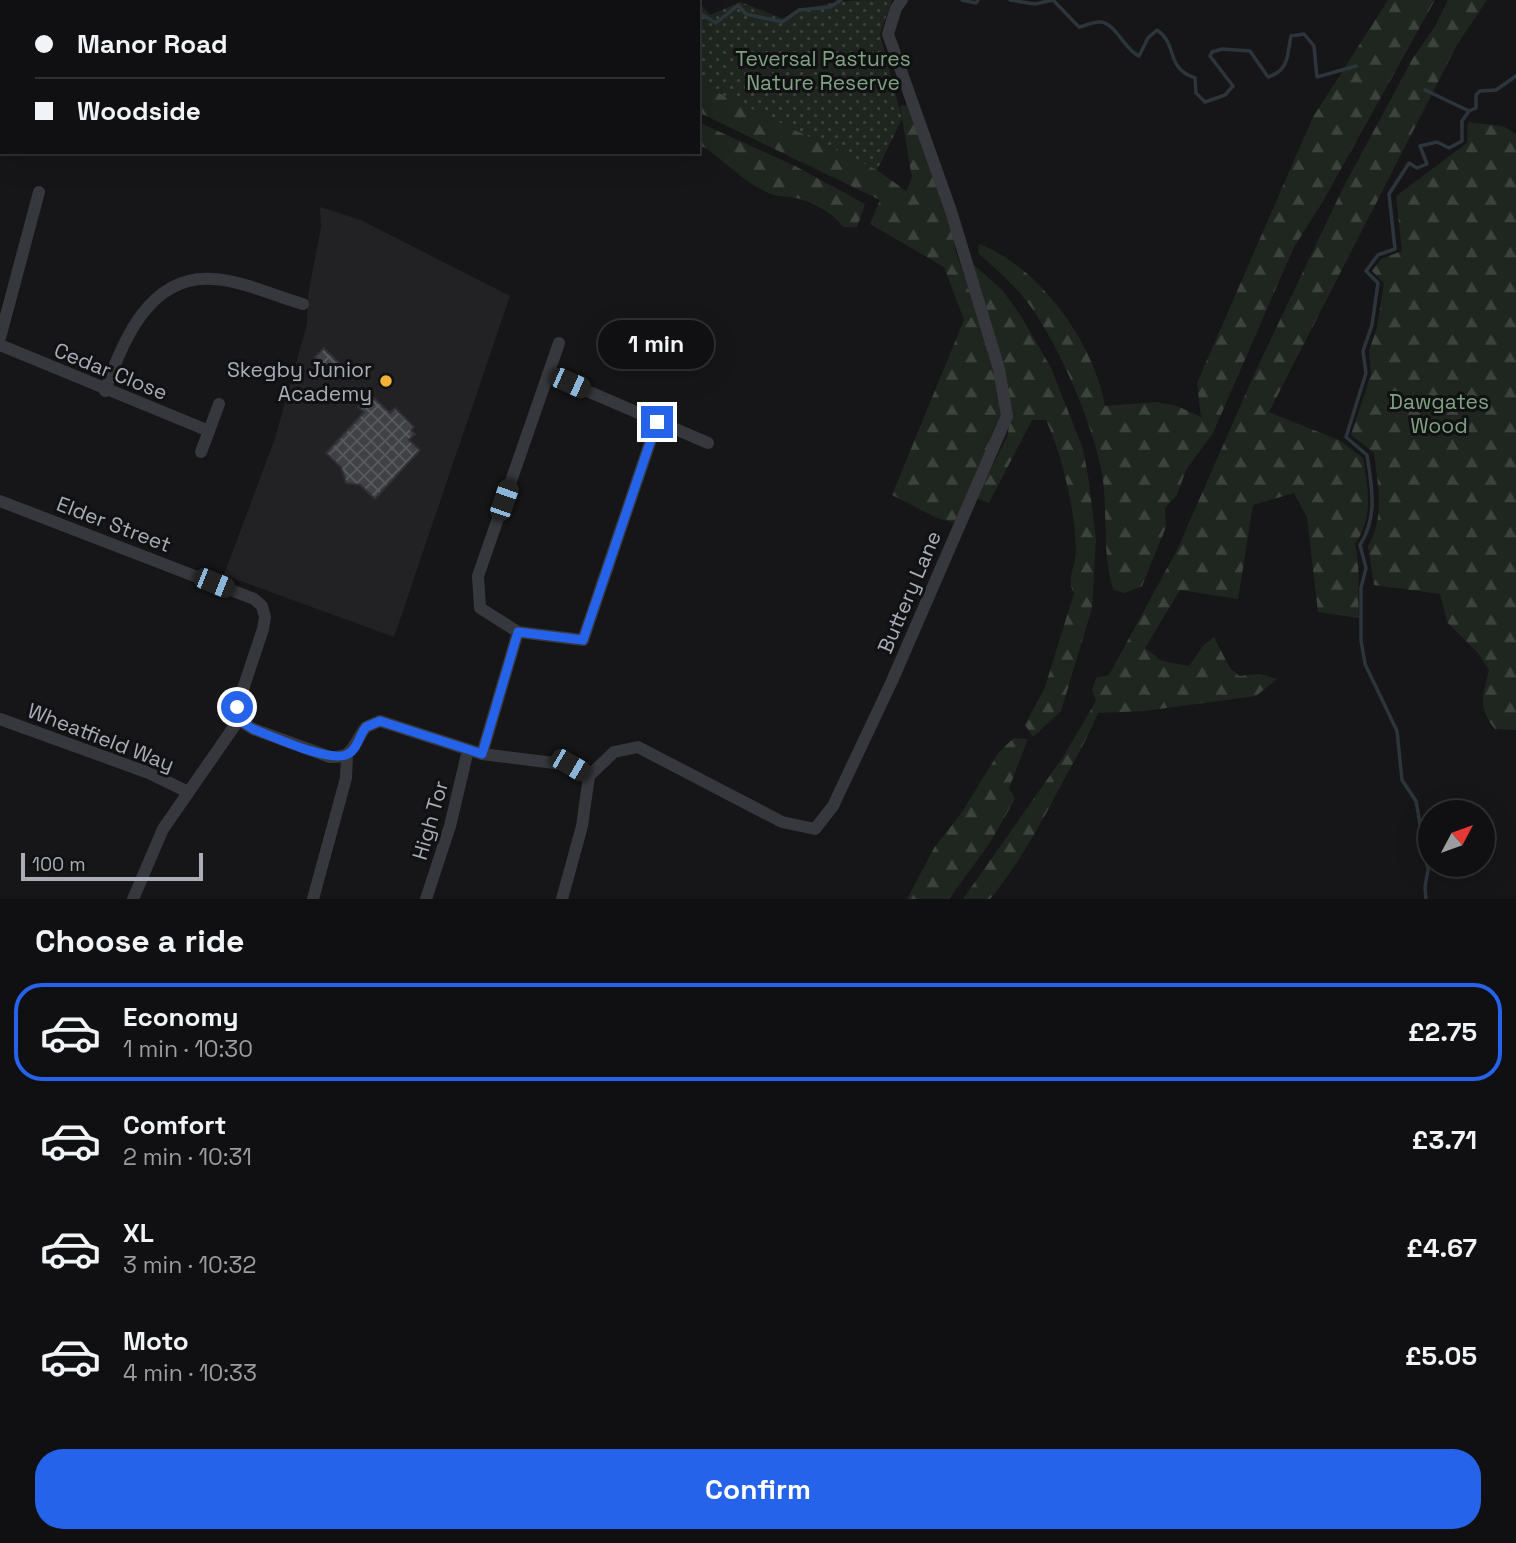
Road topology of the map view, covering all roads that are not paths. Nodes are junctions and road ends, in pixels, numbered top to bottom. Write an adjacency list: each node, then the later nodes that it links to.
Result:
1 (902, 0): 21 (street, Buttery Lane)
2 (39, 192): 4 (street)
3 (303, 304): 8 (street)
4 (0, 338)
5 (559, 343): 7 (street)
6 (0, 345): 8 (street, Cedar Close)
7 (548, 374): 10 (street); 15 (street)
8 (105, 391): 11 (street, Cedar Close)
9 (219, 404): 11 (street)
10 (657, 422): 12 (street); 15 (street)
11 (209, 431): 13 (street)
12 (708, 443)
13 (201, 452)
14 (0, 500): 16 (street, Elder Street)
15 (518, 632): 19 (street)
16 (240, 718): 20 (street); 22 (street)
17 (0, 719): 22 (street, Wheatfield Way)
18 (468, 750): 19 (street); 20 (street); 25 (street, High Tor)
19 (482, 754): 21 (street)
20 (348, 755): 24 (street)
21 (589, 776): 26 (street)
22 (188, 792): 23 (street)
23 (132, 899)
24 (313, 899)
25 (426, 899)
26 (562, 899)

